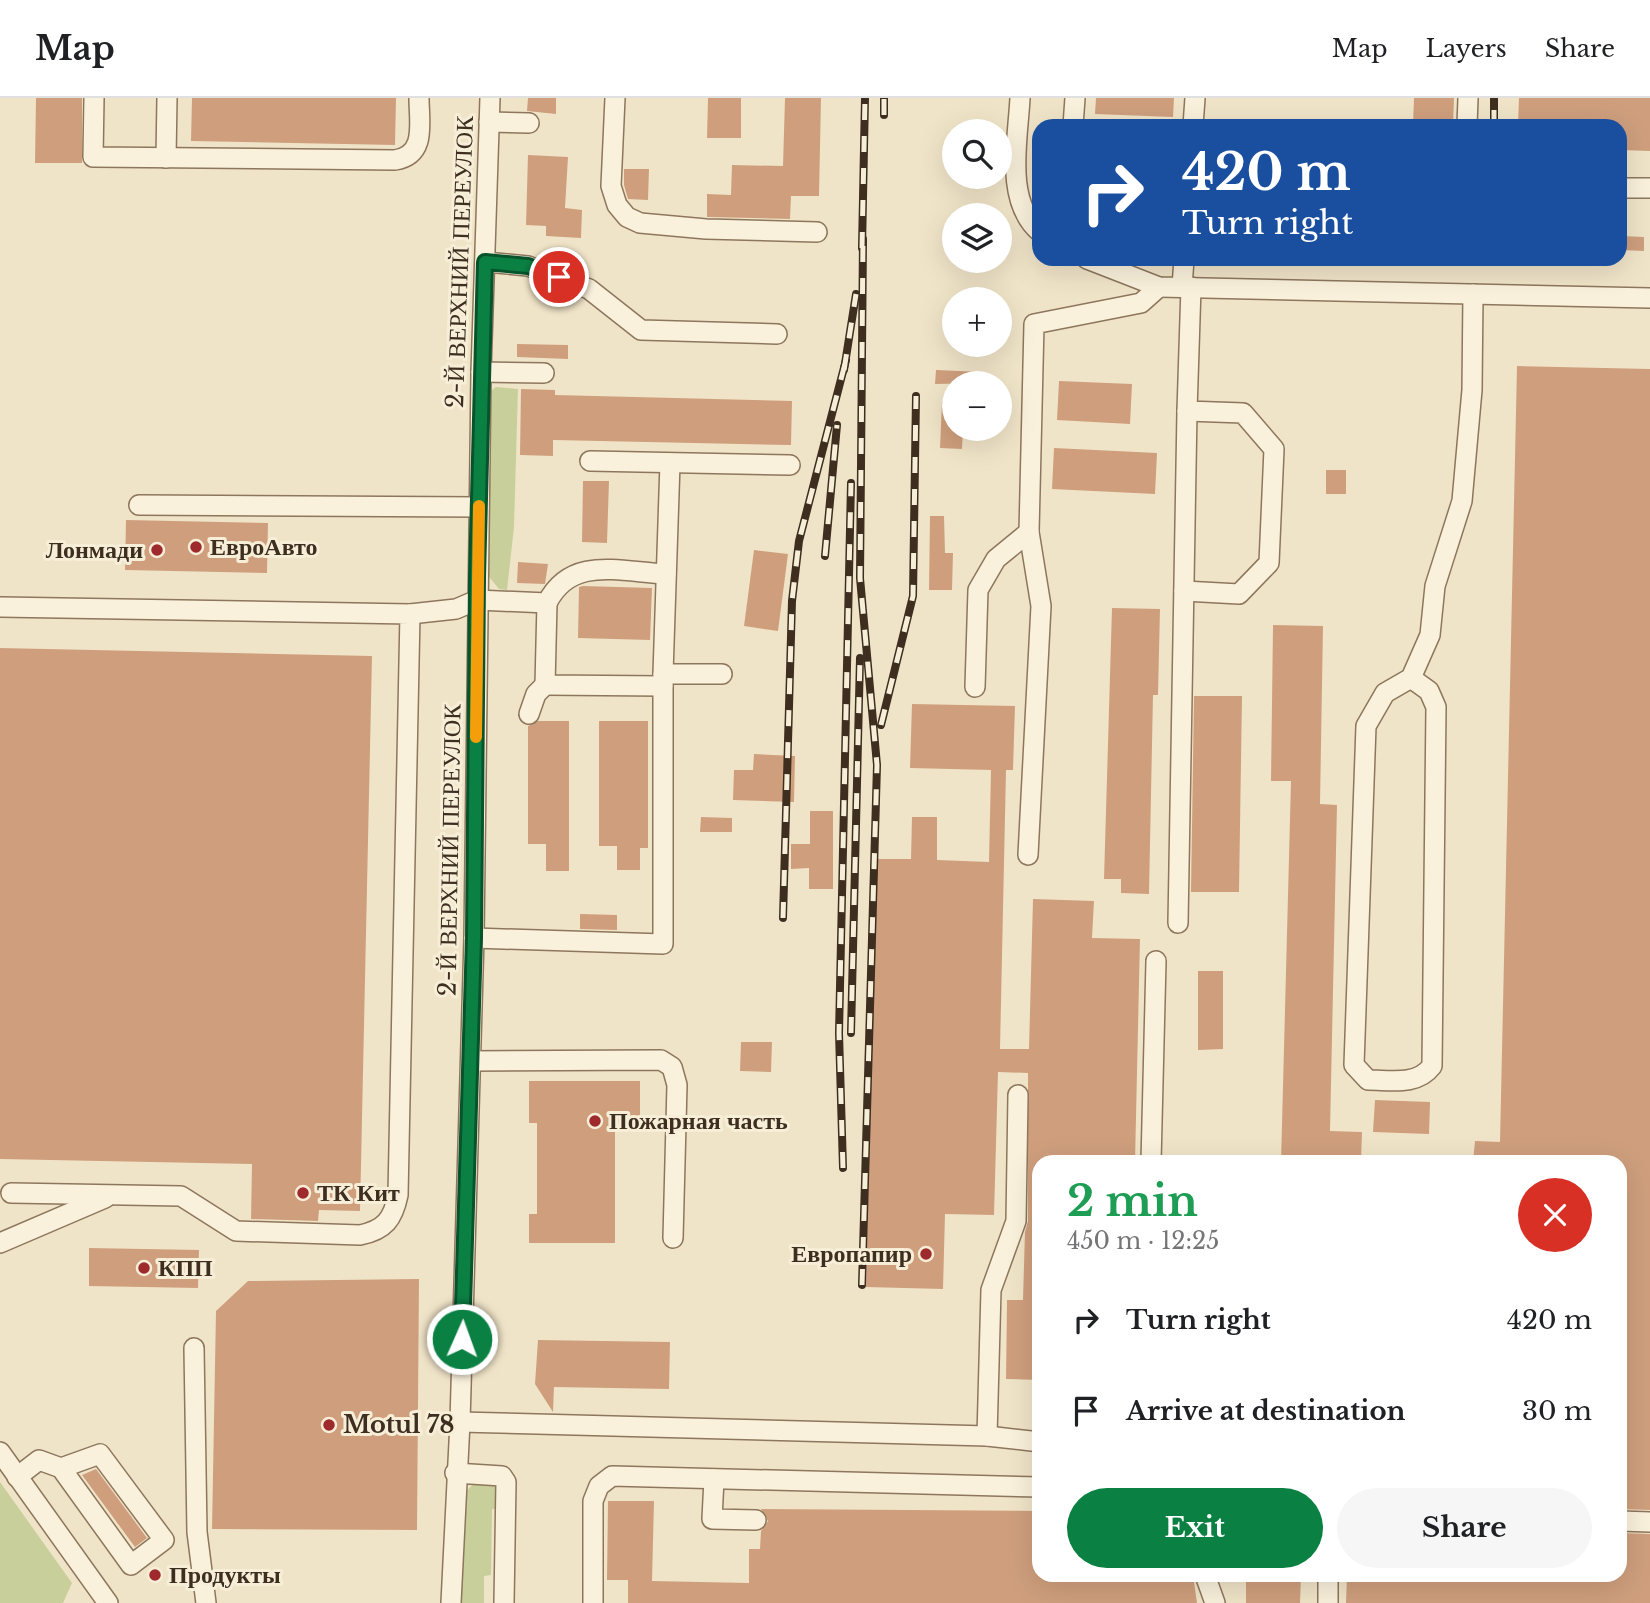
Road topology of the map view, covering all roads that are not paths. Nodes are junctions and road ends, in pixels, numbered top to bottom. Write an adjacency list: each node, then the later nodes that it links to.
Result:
1 (94, 98): 15 (street)
2 (167, 98): 15 (street)
3 (419, 98): 15 (street)
4 (490, 98): 13 (street, 2-Й ВЕРХНИЙ ПЕРЕУЛОК)
5 (615, 98): 19 (street)
6 (1020, 98): 18 (street)
7 (1075, 98): 10 (street)
8 (1195, 98): 11 (street)
9 (1468, 98): 12 (street)
10 (1074, 119)
11 (1194, 119)
12 (1467, 119)
13 (489, 122): 14 (street); 20 (street, 2-Й ВЕРХНИЙ ПЕРЕУЛОК)
14 (529, 123)
15 (166, 158)
16 (1627, 188): 17 (street)
17 (1650, 188)
18 (1032, 226)
19 (817, 232)
20 (485, 262): 27 (street); 28 (street, 2-Й ВЕРХНИЙ ПЕРЕУЛОК)
21 (1105, 266): 23 (street)
22 (1185, 266): 24 (street)
23 (1159, 287): 24 (street); 36 (street)
24 (1187, 287): 25 (street); 30 (street)
25 (1473, 294): 26 (street); 44 (street)
26 (1650, 298)
27 (777, 334)
28 (481, 372): 29 (street); 35 (street, 2-Й ВЕРХНИЙ ПЕРЕУЛОК)
29 (544, 373)
30 (1187, 411): 38 (street); 38 (street)
31 (590, 461): 32 (street)
32 (670, 463): 33 (street); 37 (street)
33 (789, 465)
34 (139, 505): 35 (street)
35 (479, 507): 39 (street, 2-Й ВЕРХНИЙ ПЕРЕУЛОК)
36 (1029, 533): 47 (street); 49 (street)
37 (666, 574): 40 (street); 45 (street)
38 (1184, 591): 50 (street)
39 (477, 600): 40 (street); 42 (street); 51 (street, 2-Й ВЕРХНИЙ ПЕРЕУЛОК)
40 (547, 603): 46 (street)
41 (0, 607): 42 (street)
42 (410, 614): 57 (street)
43 (722, 674): 45 (street)
44 (1411, 678): 44 (street)
45 (663, 680): 46 (street); 51 (street)
46 (545, 685): 48 (street)
47 (975, 687)
48 (529, 714)
49 (1028, 855)
50 (1178, 923)
51 (474, 938): 53 (street, 2-Й ВЕРХНИЙ ПЕРЕУЛОК)
52 (1156, 961): 55 (street)
53 (471, 1061): 58 (street); 61 (street, 2-Й ВЕРХНИЙ ПЕРЕУЛОК)
54 (1018, 1095): 62 (street)
55 (1151, 1155)
56 (11, 1194): 57 (street)
57 (113, 1194): 59 (street)
58 (673, 1238)
59 (0, 1243)
60 (194, 1348): 76 (street)
61 (460, 1422): 62 (street); 66 (street, 2-Й ВЕРХНИЙ ПЕРЕУЛОК)
62 (987, 1436): 63 (street)
63 (1032, 1441)
64 (0, 1451): 67 (street)
65 (61, 1468): 65 (street); 67 (street)
66 (455, 1473): 77 (street, 2-Й ВЕРХНИЙ ПЕРЕУЛОК); 78 (street)
67 (17, 1476): 75 (street)
68 (714, 1479): 69 (street); 70 (street); 79 (street)
69 (1032, 1487)
70 (755, 1520)
71 (1627, 1521): 72 (street)
72 (1650, 1522)
73 (1208, 1582): 80 (street)
74 (1328, 1582): 81 (street)
75 (108, 1603)
76 (206, 1603)
77 (451, 1603)
78 (504, 1603)
79 (593, 1603)
80 (1215, 1603)
81 (1328, 1603)

